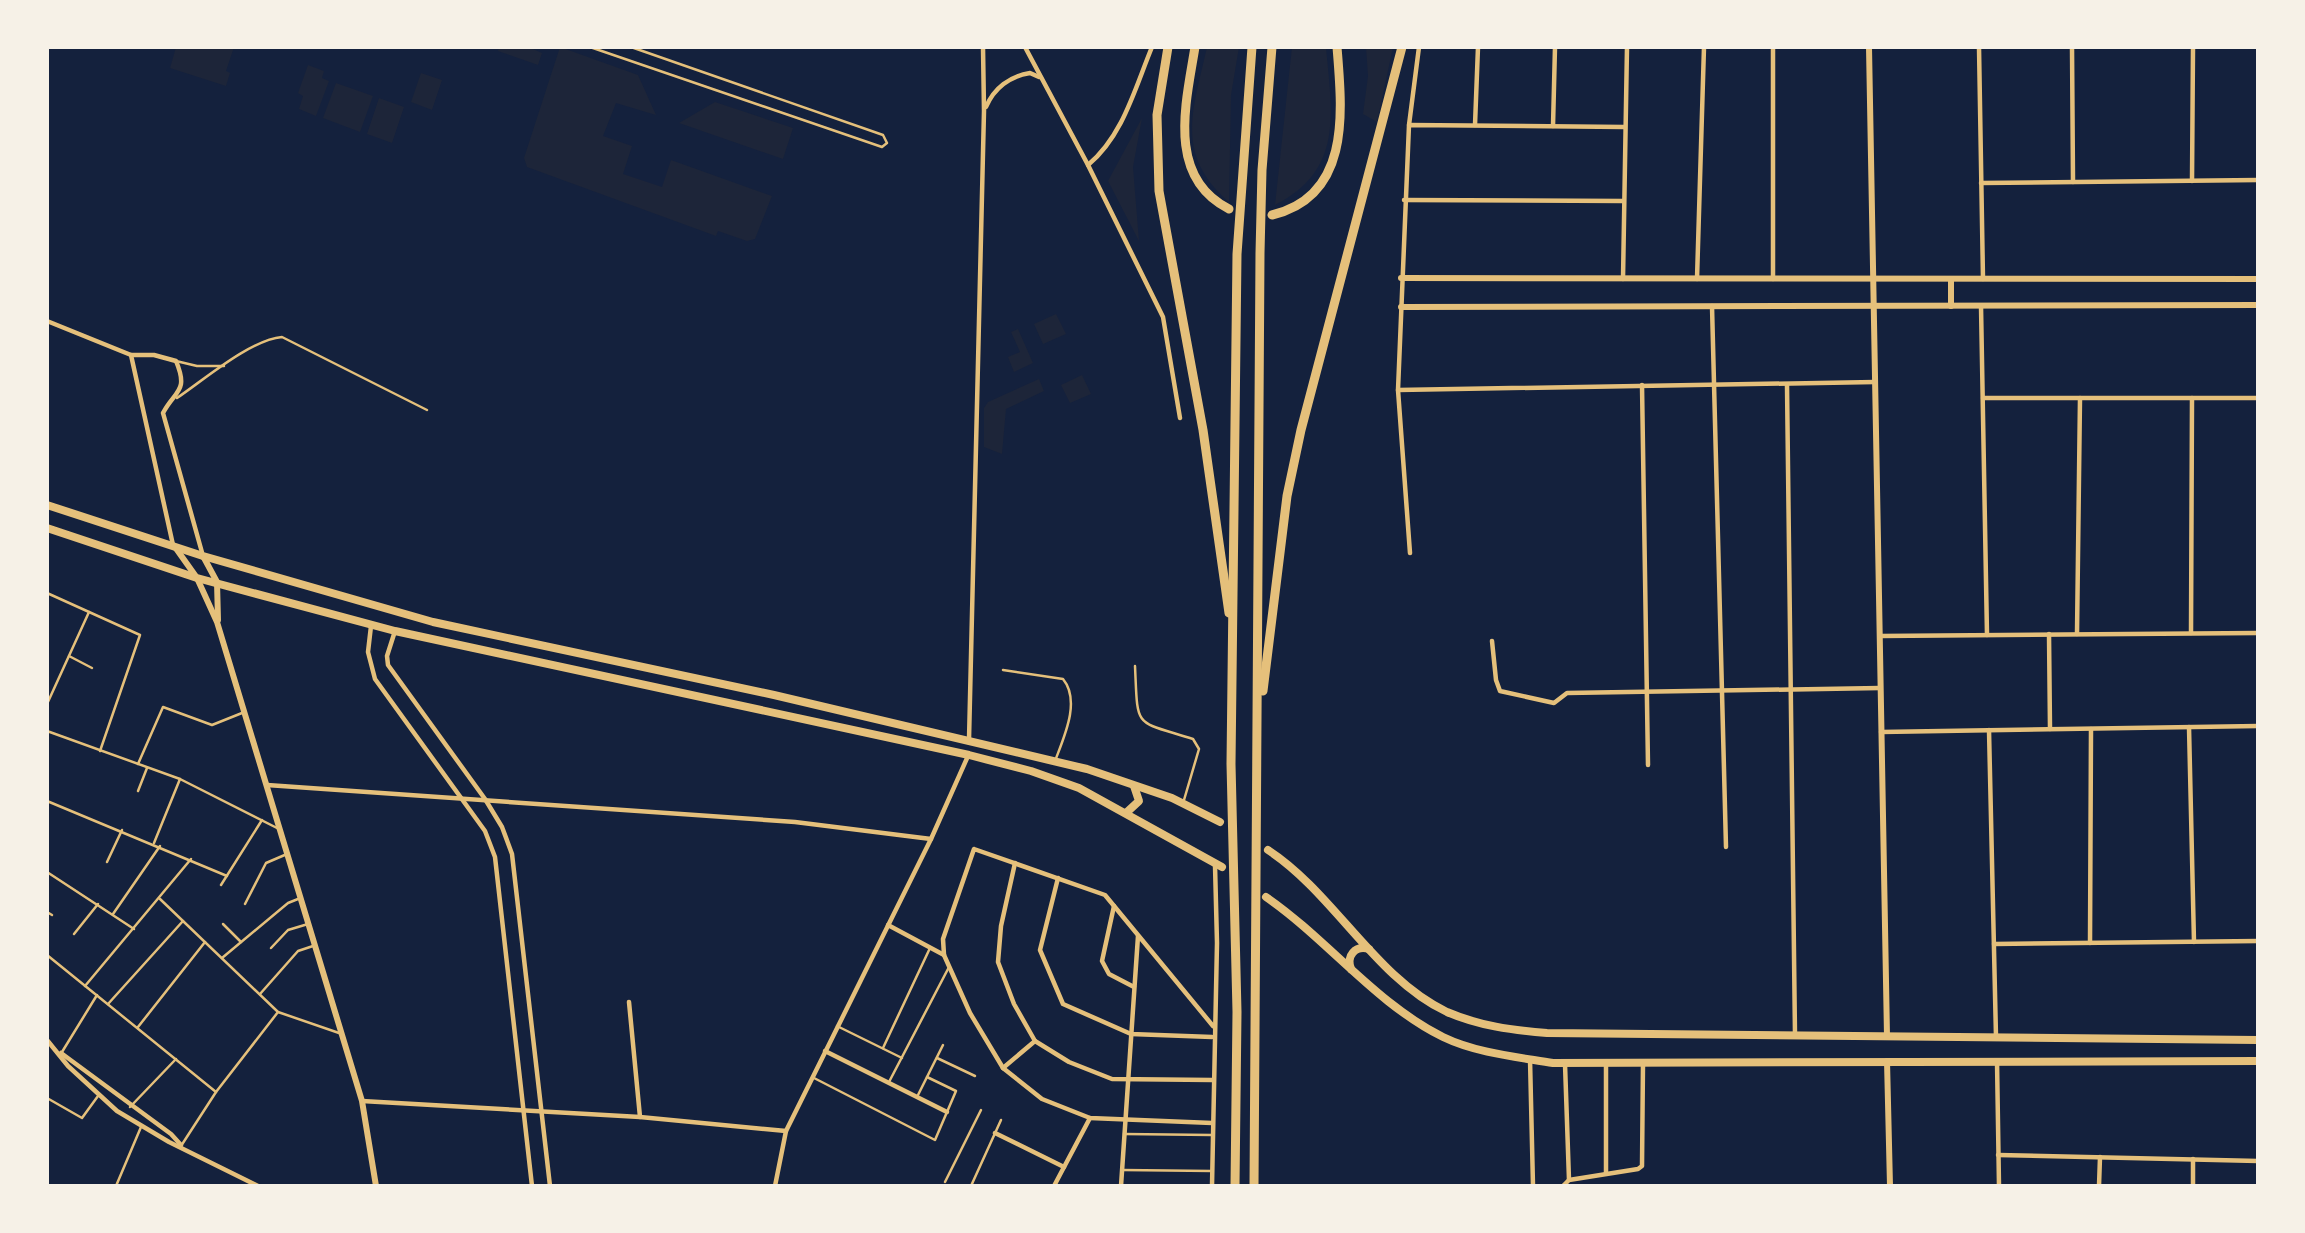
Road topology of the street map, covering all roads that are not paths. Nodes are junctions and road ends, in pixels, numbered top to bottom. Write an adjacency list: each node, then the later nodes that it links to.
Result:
1 (590, 47): 2 (lane)
2 (631, 47)
3 (983, 47): 23 (street)
4 (1025, 47): 22 (street)
5 (1152, 47): 28 (street)
6 (1168, 47): 86 (highway)
7 (1195, 47): 35 (highway)
8 (1252, 47): 86 (highway)
9 (1272, 47): 99 (highway)
10 (1337, 47): 36 (highway)
11 (1402, 47): 99 (highway)
12 (1419, 47): 24 (street)
13 (1478, 47): 25 (street)
14 (1555, 47): 26 (street)
15 (1627, 47): 27 (street)
16 (1704, 47): 39 (street)
17 (1773, 47): 40 (street)
18 (1869, 47): 41 (street)
19 (1979, 47): 32 (street)
20 (2072, 47): 31 (street)
21 (2193, 47): 30 (street)
22 (1043, 80): 23 (street); 28 (street)
23 (984, 111): 107 (street)
24 (1409, 125): 25 (street); 33 (street)
25 (1475, 125): 26 (street)
26 (1553, 126): 27 (street)
27 (1624, 127): 34 (street)
28 (1088, 165): 66 (street)
29 (2258, 180): 30 (street)
30 (2192, 181): 31 (street)
31 (2073, 182): 32 (street)
32 (1981, 183): 43 (street)
33 (1404, 200): 34 (street); 37 (street)
34 (1623, 201): 38 (street)
35 (1229, 209)
36 (1272, 215)
37 (1401, 278): 38 (street); 49 (street)
38 (1623, 279): 39 (street)
39 (1697, 279): 40 (street)
40 (1773, 279): 41 (street)
41 (1873, 279): 42 (street); 50 (street)
42 (1951, 279): 43 (street); 47 (street)
43 (1983, 279): 44 (street)
44 (2258, 279)
45 (2258, 305): 48 (street)
46 (1712, 306): 49 (street); 50 (street); 56 (street)
47 (1951, 306): 48 (street); 50 (street)
48 (1981, 306): 61 (street)
49 (1401, 307): 59 (street)
50 (1874, 307): 55 (street)
51 (47, 321): 52 (street)
52 (131, 355): 53 (street); 69 (street)
53 (176, 361): 54 (lane); 60 (street)
54 (224, 366): 60 (lane); 65 (lane)
55 (1875, 382): 57 (street); 84 (street)
56 (1714, 384): 57 (street); 58 (street); 94 (street)
57 (1787, 384): 93 (street)
58 (1642, 385): 59 (street); 96 (street)
59 (1398, 390): 70 (street)
60 (177, 398): 71 (street)
61 (1983, 398): 62 (street); 83 (street)
62 (2080, 398): 63 (street); 82 (street)
63 (2193, 398): 64 (street); 80 (street)
64 (2258, 398)
65 (427, 410)
66 (1180, 418)
67 (47, 505): 69 (main road)
68 (47, 528): 72 (main road)
69 (173, 545): 71 (main road); 72 (street)
70 (1410, 553)
71 (204, 556): 73 (street); 91 (main road)
72 (197, 578): 73 (main road); 76 (street)
73 (217, 582): 76 (street); 77 (main road)
74 (47, 593): 75 (lane)
75 (89, 612): 87 (lane); 108 (lane)
76 (217, 622): 98 (street)
77 (372, 625): 78 (main road); 118 (street)
78 (396, 631): 95 (main road); 119 (street)
79 (2258, 632): 80 (street)
80 (2191, 633): 82 (street)
81 (2049, 634): 82 (street); 83 (street); 102 (street)
82 (2077, 634)
83 (1987, 635): 84 (street)
84 (1880, 636): 92 (street)
85 (1492, 641): 96 (street)
86 (1233, 642): 253 (highway)
87 (69, 656): 89 (lane); 97 (lane)
88 (1135, 666): 121 (lane)
89 (92, 668)
90 (1003, 670): 110 (lane)
91 (682, 676): 95 (main road); 107 (main road)
92 (1881, 688): 93 (street); 106 (street)
93 (1790, 689): 94 (street); 184 (street)
94 (1722, 690): 96 (street); 130 (street)
95 (682, 692): 109 (main road)
96 (1647, 692): 112 (street)
97 (47, 704)
98 (245, 712): 111 (lane); 115 (street)
99 (1258, 724): 254 (highway)
100 (2258, 726): 101 (street)
101 (2189, 727): 103 (street); 160 (street)
102 (2050, 729): 103 (street); 104 (street)
103 (2091, 729): 161 (street)
104 (1989, 730): 106 (street); 162 (street)
105 (47, 731): 108 (lane)
106 (1881, 732): 185 (street)
107 (969, 740): 110 (main road)
108 (100, 751): 111 (lane)
109 (969, 755): 122 (main road); 127 (street)
110 (1055, 761): 116 (main road)
111 (138, 764): 113 (lane)
112 (1648, 765)
113 (147, 768): 114 (lane); 117 (lane)
114 (180, 779): 123 (lane); 128 (lane)
115 (267, 785): 118 (street); 126 (street)
116 (1134, 786): 121 (main road); 122 (main road)
117 (138, 791)
118 (461, 798): 119 (street); 218 (street)
119 (485, 799): 127 (street); 220 (street)
120 (47, 801): 125 (lane)
121 (1183, 803): 124 (main road)
122 (1126, 813): 136 (main road)
123 (262, 820): 126 (lane); 138 (lane)
124 (1220, 822)
125 (122, 830): 128 (lane); 134 (lane)
126 (282, 831): 132 (street)
127 (932, 839): 153 (street)
128 (154, 843): 129 (lane)
129 (160, 846): 133 (lane); 148 (lane)
130 (1726, 846)
131 (1268, 850): 166 (main road)
132 (288, 854): 142 (street); 145 (lane)
133 (191, 859): 138 (lane); 143 (lane)
134 (107, 862)
135 (1015, 863): 139 (street); 168 (street); 190 (street)
136 (1218, 864): 180 (street)
137 (47, 872): 144 (lane)
138 (227, 876): 140 (lane)
139 (1058, 878): 146 (street); 183 (street)
140 (221, 885)
141 (1266, 897): 171 (main road)
142 (302, 898): 151 (street); 159 (lane)
143 (160, 899): 150 (lane); 154 (lane)
144 (98, 904): 148 (lane); 155 (lane)
145 (245, 904)
146 (1114, 906): 156 (street); 173 (street)
147 (47, 912): 149 (lane)
148 (113, 914): 154 (lane)
149 (52, 915)
150 (183, 921): 158 (lane); 177 (lane)
151 (309, 924): 163 (street); 164 (lane)
152 (223, 925): 159 (lane)
153 (888, 925): 165 (street); 179 (street)
154 (134, 929): 172 (lane)
155 (74, 934)
156 (1138, 935): 173 (street); 180 (street)
157 (2258, 941): 160 (street)
158 (205, 942): 169 (lane); 181 (lane)
159 (241, 942): 169 (lane)
160 (2194, 942): 161 (street)
161 (2090, 943): 162 (street)
162 (1994, 944): 187 (street)
163 (315, 945): 174 (lane); 182 (street)
164 (271, 948)
165 (930, 948): 168 (street); 192 (lane)
166 (1371, 951): 171 (main road); 184 (main road)
167 (47, 955): 172 (lane)
168 (944, 955): 170 (street)
169 (222, 958): 174 (lane)
170 (949, 967): 195 (lane); 205 (street)
171 (1351, 969): 198 (main road)
172 (85, 986): 175 (lane)
173 (1134, 988): 183 (street)
174 (260, 994): 178 (lane)
175 (96, 995): 177 (lane); 194 (lane)
176 (629, 1002): 222 (street)
177 (108, 1004): 181 (lane)
178 (278, 1012): 182 (lane); 212 (lane)
179 (837, 1026): 192 (lane); 193 (street)
180 (1213, 1026): 186 (street)
181 (137, 1028): 197 (lane)
182 (342, 1034): 216 (street)
183 (1131, 1034): 186 (street); 209 (street)
184 (1795, 1035): 185 (main road)
185 (1887, 1036): 187 (main road)
186 (1212, 1037): 210 (street)
187 (1996, 1037): 189 (main road)
188 (47, 1040): 194 (street)
189 (2258, 1040)
190 (1035, 1041): 205 (street); 209 (street)
191 (943, 1045): 196 (lane)
192 (883, 1048): 195 (lane)
193 (825, 1051): 207 (street); 211 (street)
194 (61, 1053): 213 (street); 217 (street)
195 (902, 1058): 211 (lane)
196 (937, 1058): 206 (lane); 208 (lane)
197 (176, 1059): 212 (lane); 217 (lane)
198 (1530, 1059): 204 (main road); 255 (street)
199 (1997, 1060): 200 (main road); 201 (main road); 233 (street)
200 (1887, 1061): 203 (main road); 257 (street)
201 (2258, 1061)
202 (1606, 1062): 203 (main road); 204 (main road); 240 (street)
203 (1643, 1062): 240 (street)
204 (1565, 1063): 241 (street)
205 (1003, 1068): 223 (street)
206 (975, 1076)
207 (812, 1077): 221 (lane); 228 (street)
208 (928, 1077): 214 (lane); 221 (lane)
209 (1128, 1080): 210 (street); 225 (street)
210 (1212, 1080): 226 (street)
211 (889, 1083): 214 (street)
212 (216, 1092): 232 (lane)
213 (98, 1096): 215 (lane); 227 (street)
214 (917, 1097): 221 (street)
215 (47, 1098)
216 (362, 1101): 218 (street); 245 (street)
217 (130, 1107): 232 (street)
218 (522, 1110): 220 (street); 246 (street)
219 (981, 1110): 242 (lane)
220 (543, 1111): 222 (street); 247 (street)
221 (947, 1112)
222 (640, 1117): 228 (street)
223 (1090, 1118): 225 (street); 237 (street)
224 (1001, 1120): 229 (lane)
225 (1125, 1120): 226 (street); 230 (street)
226 (1212, 1123): 231 (street)
227 (141, 1127): 232 (street); 243 (lane)
228 (786, 1131): 248 (street)
229 (995, 1133): 237 (street); 249 (lane)
230 (1124, 1134): 231 (lane); 238 (street)
231 (1212, 1135): 239 (street)
232 (181, 1146): 244 (street)
233 (1998, 1155): 234 (street); 258 (street)
234 (2099, 1157): 235 (street); 259 (street)
235 (2193, 1159): 236 (street); 260 (street)
236 (2258, 1161)
237 (1064, 1167): 250 (street)
238 (1122, 1170): 239 (lane); 251 (street)
239 (1212, 1171): 252 (street)
240 (1606, 1173): 241 (street)
241 (1569, 1180): 256 (street)
242 (945, 1182)
243 (116, 1186)
244 (258, 1186)
245 (376, 1186)
246 (532, 1186)
247 (551, 1186)
248 (775, 1186)
249 (971, 1186)
250 (1054, 1186)
251 (1121, 1186)
252 (1212, 1186)
253 (1235, 1186)
254 (1254, 1186)
255 (1534, 1186)
256 (1563, 1186)
257 (1890, 1186)
258 (1999, 1186)
259 (2099, 1186)
260 (2193, 1186)

